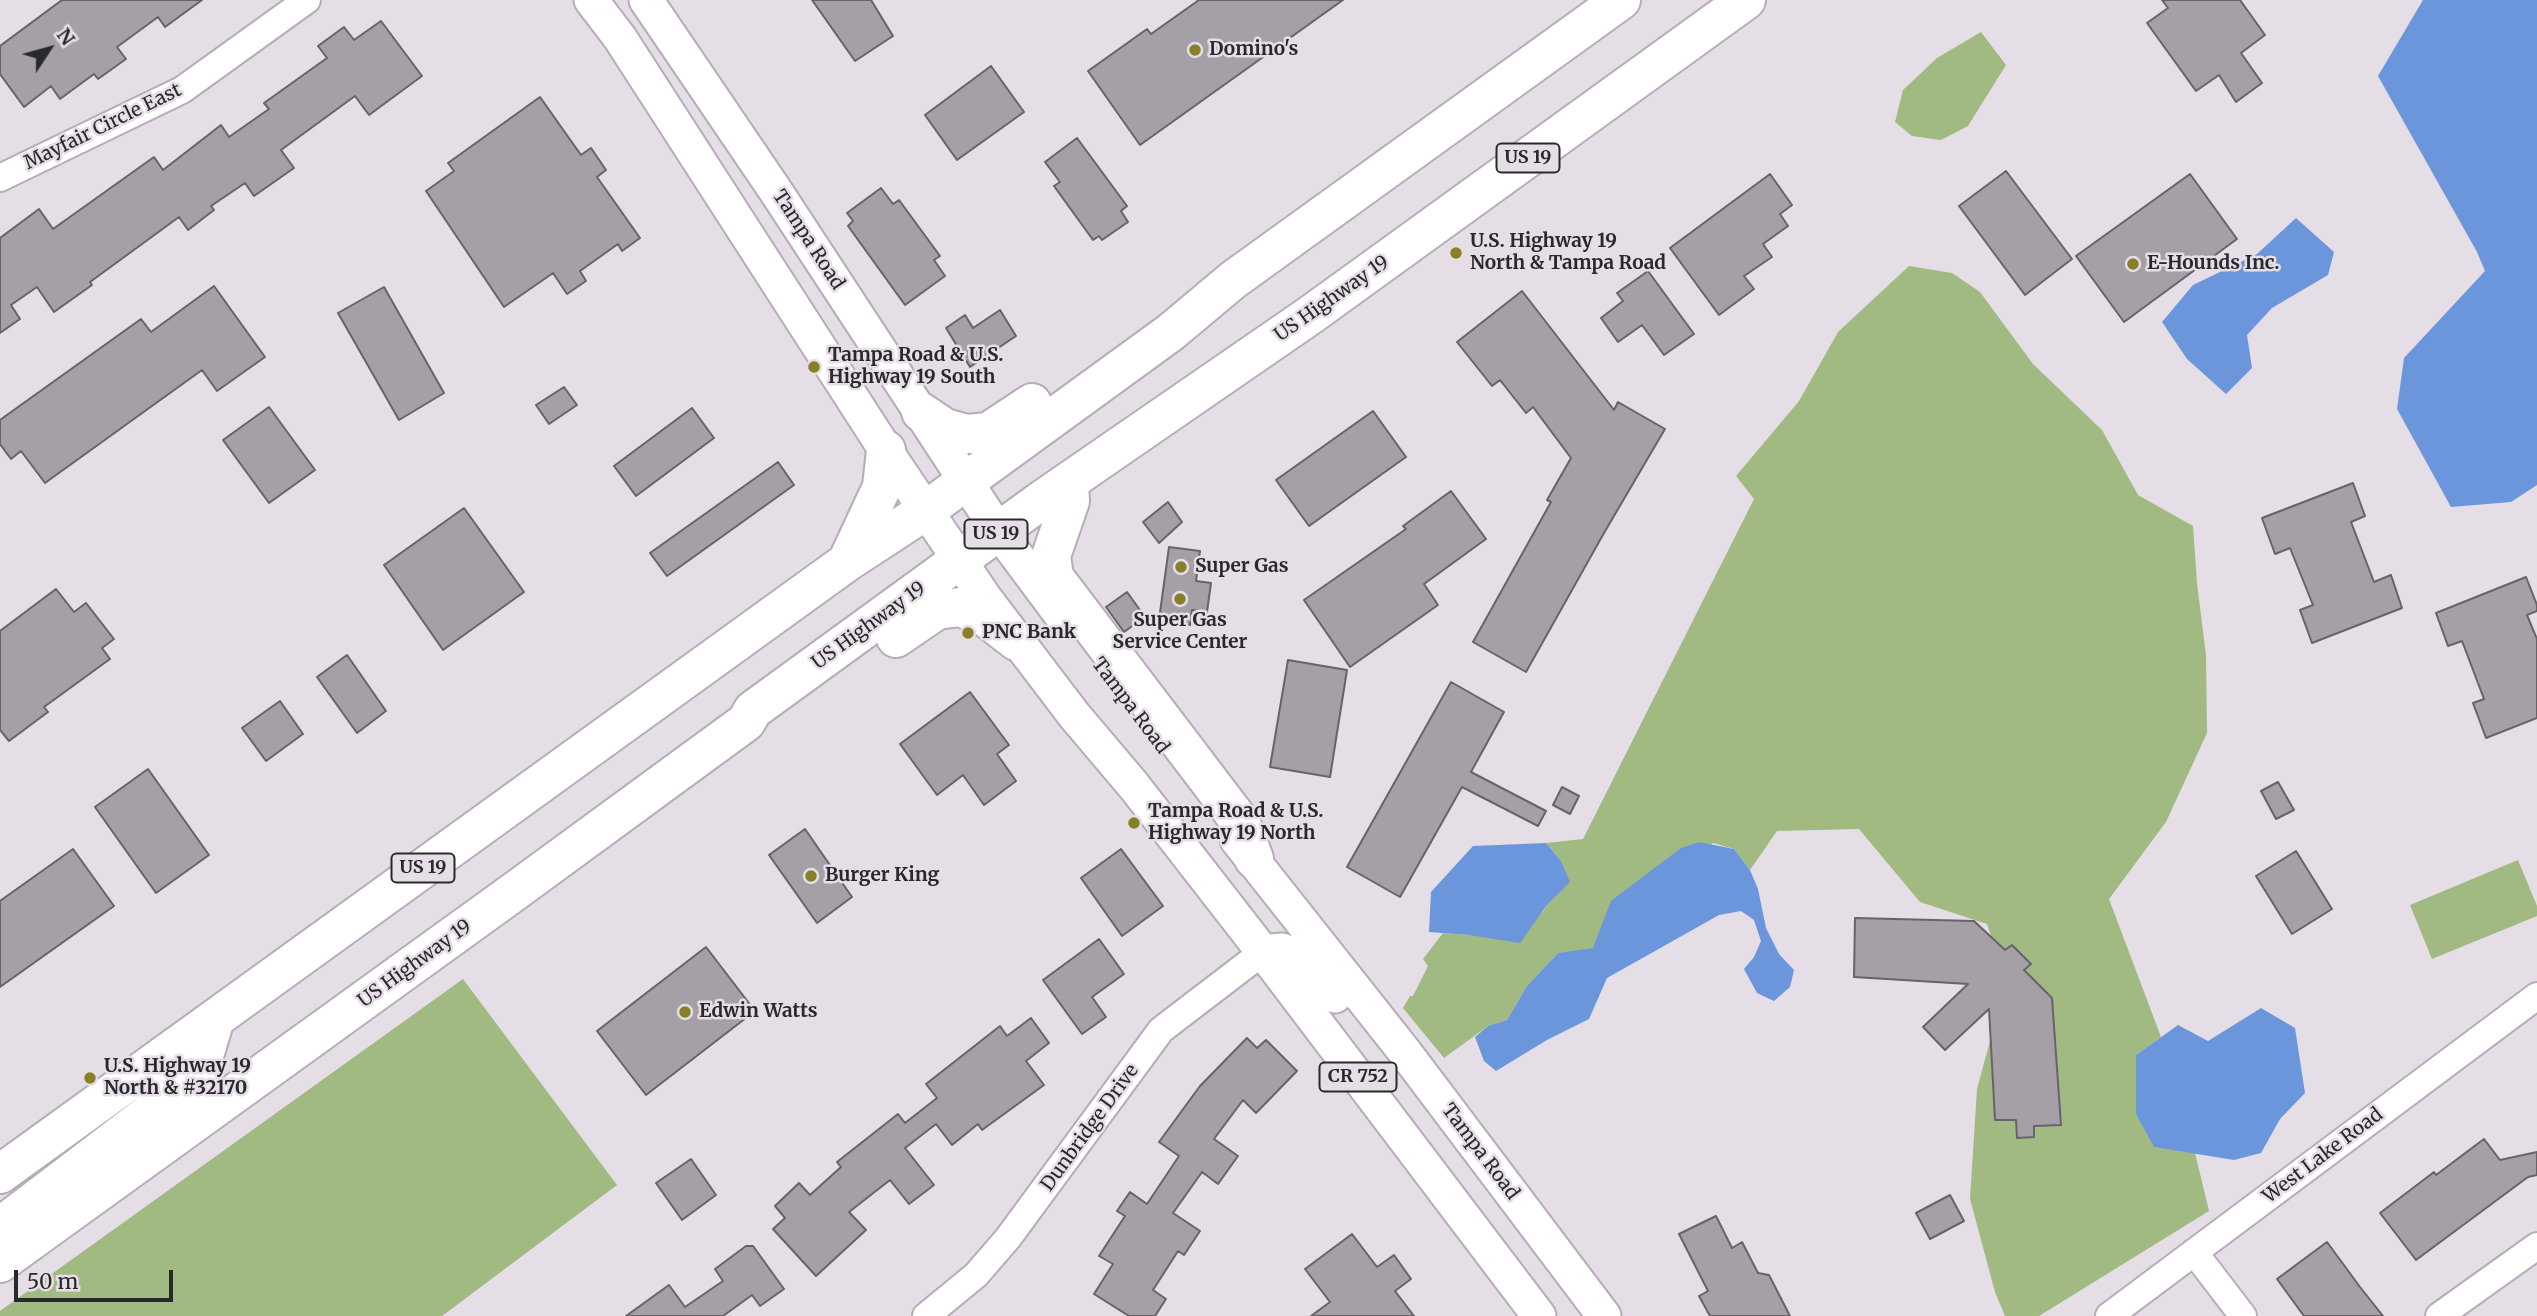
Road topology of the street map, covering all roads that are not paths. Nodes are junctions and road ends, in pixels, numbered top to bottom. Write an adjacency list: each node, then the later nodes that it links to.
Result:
1 (307, 0): 6 (street, Mayfair Circle East)
2 (591, 0): 9 (main road, CR 752)
3 (646, 0): 8 (main road, Tampa Road / CR 752)
4 (1621, 0): 7 (highway, US 19)
5 (1746, 0): 11 (highway, US Highway 19 / US 19)
6 (0, 178)
7 (1233, 280): 8 (highway); 10 (highway, US 19)
8 (921, 412): 10 (main road, Tampa Road / CR 752)
9 (886, 450): 12 (main road, CR 752); 15 (highway)
10 (967, 481): 12 (highway, US 19); 13 (main road, Tampa Road / CR 752)
11 (1069, 482): 13 (highway, US Highway 19 / US 19); 18 (highway)
12 (925, 511): 14 (main road, CR 752); 15 (highway, US 19)
13 (999, 531): 14 (highway, US Highway 19 / US 19); 18 (main road, Tampa Road / CR 752)
14 (959, 561): 16 (main road, CR 752); 17 (highway, US Highway 19 / US 19)
15 (847, 562): 21 (highway, US 19)
16 (1016, 641): 17 (highway); 19 (main road, CR 752)
17 (746, 722): 27 (highway, US Highway 19 / US 19)
18 (1254, 859): 22 (main road, Tampa Road / CR 752)
19 (1263, 951): 22 (main road); 28 (street, Dunbridge Drive); 29 (main road, CR 752)
20 (2537, 996): 26 (street, West Lake Road)
21 (215, 1019): 23 (highway, US 19); 24 (highway)
22 (1439, 1097): 30 (main road, Tampa Road / CR 752)
23 (0, 1174)
24 (0, 1227)
25 (2537, 1246): 33 (street)
26 (2194, 1252): 31 (street, West Lake Road); 32 (street)
27 (0, 1263)
28 (926, 1316)
29 (1539, 1316)
30 (1604, 1316)
31 (2109, 1316)
32 (2243, 1316)
33 (2439, 1316)

